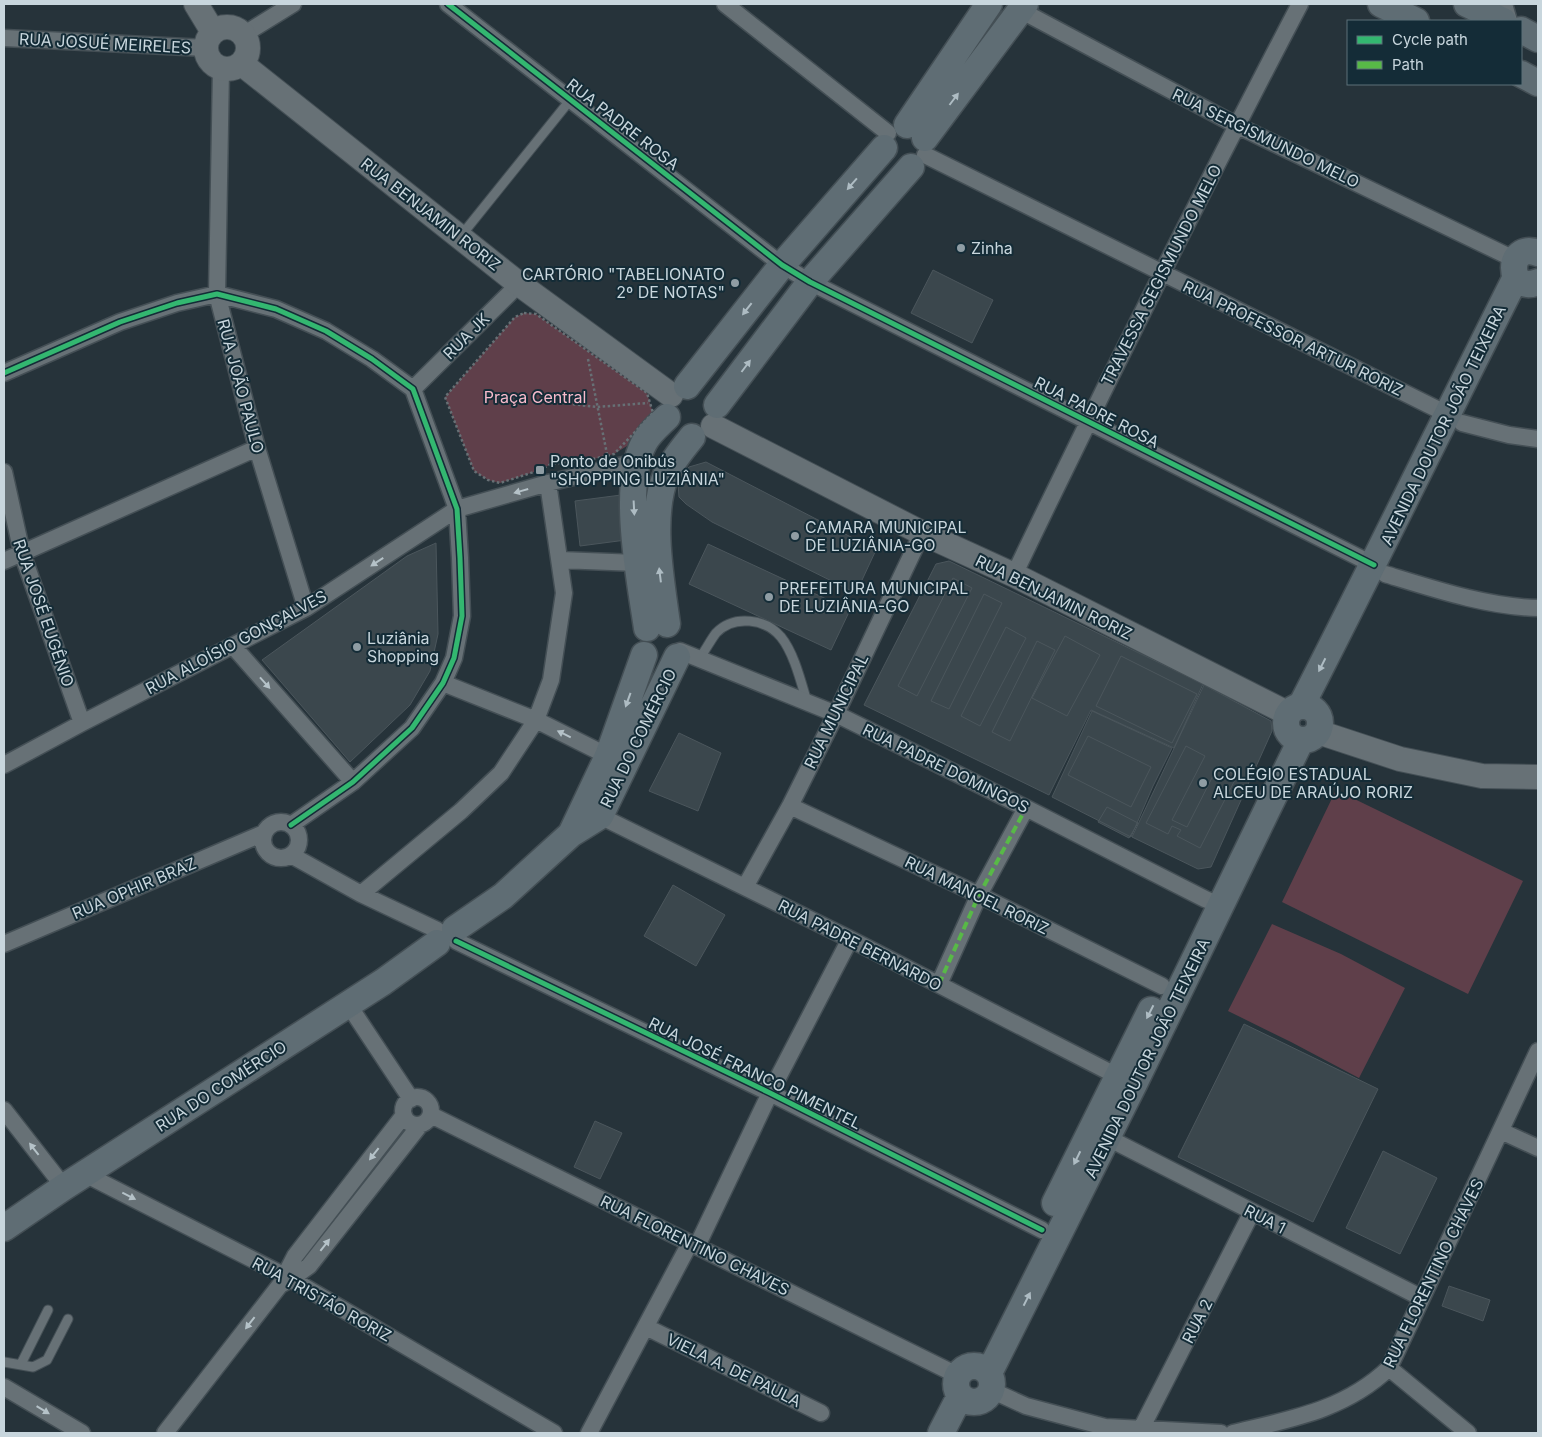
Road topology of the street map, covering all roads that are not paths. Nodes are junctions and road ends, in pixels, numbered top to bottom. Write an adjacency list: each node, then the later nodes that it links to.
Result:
1 (196, 4): 18 (street)
2 (293, 4): 15 (street)
3 (448, 4): 22 (street, RUA PADRE ROSA)
4 (725, 4): 24 (street, RUA PROFESSOR ARTUR RORIZ)
5 (989, 4): 24 (main road)
6 (1300, 4): 23 (street, TRAVESSA SEGISMUNDO MELO)
7 (1380, 4): 11 (main road)
8 (1467, 4): 12 (main road)
9 (1504, 4): 13 (street)
10 (1023, 7): 23 (street, RUA SERGISMUNDO MELO); 24 (main road, one-way to 10)
11 (1414, 20)
12 (1501, 20)
13 (1509, 20)
14 (1522, 30): 17 (main road)
15 (243, 35): 18 (street, RUA JOSUÉ MEIRELES); 19 (street)
16 (4, 38): 18 (street, RUA JOSUÉ MEIRELES)
17 (1538, 38)
18 (210, 40): 19 (street, RUA JOSUÉ MEIRELES)
19 (231, 66): 25 (street, RUA BENJAMIN RORIZ); 31 (street, RUA JOÃO PAULO)
20 (1522, 74): 21 (main road)
21 (1538, 82)
22 (571, 99): 25 (lane); 27 (street, RUA PADRE ROSA)
23 (1236, 125): 26 (street, RUA SERGISMUNDO MELO); 28 (street, TRAVESSA SEGISMUNDO MELO)
24 (907, 144): 27 (main road, one-way to 27); 28 (street, RUA PROFESSOR ARTUR RORIZ); 29 (main road)
25 (460, 236): 30 (street, RUA BENJAMIN RORIZ)
26 (1530, 263): 35 (main road, AVENIDA DOUTOR JOÃO TEIXEIRA)
27 (782, 265): 29 (street, RUA PADRE ROSA); 34 (main road, one-way to 34)
28 (1162, 274): 35 (street, RUA PROFESSOR ARTUR RORIZ); 37 (street, TRAVESSA SEGISMUNDO MELO)
29 (810, 282): 36 (main road, one-way to 29); 37 (street, RUA PADRE ROSA)
30 (519, 284): 33 (street, RUA JK); 34 (street, RUA BENJAMIN RORIZ)
31 (217, 294): 32 (street); 33 (street); 39 (street, RUA JOÃO PAULO)
32 (4, 372)
33 (413, 389): 43 (street)
34 (669, 400): 36 (main road); 36 (main road); 40 (main road)
35 (1454, 418): 38 (street, RUA PROFESSOR ARTUR RORIZ); 49 (main road, AVENIDA DOUTOR JOÃO TEIXEIRA)
36 (707, 422): 44 (street, RUA BENJAMIN RORIZ); 53 (main road, one-way to 36)
37 (1088, 422): 49 (street, RUA PADRE ROSA); 50 (street, TRAVESSA SEGISMUNDO MELO)
38 (1538, 439)
39 (257, 448): 45 (street); 51 (street, RUA JOÃO PAULO)
40 (636, 462): 42 (street, RUA ALOÍSIO GONÇALVES); 48 (main road, one-way to 48)
41 (4, 472): 45 (street, RUA JOSÉ EUGÊNIO)
42 (548, 483): 43 (street, RUA ALOÍSIO GONÇALVES, one-way to 43); 46 (street)
43 (457, 509): 51 (street, RUA ALOÍSIO GONÇALVES, one-way to 51); 57 (street)
44 (922, 533): 50 (street, RUA BENJAMIN RORIZ); 59 (street, RUA MUNICIPAL)
45 (22, 553): 47 (street); 61 (street, RUA JOSÉ EUGÊNIO)
46 (560, 560): 48 (street); 60 (street)
47 (4, 561)
48 (636, 563): 53 (main road)
49 (1380, 569): 52 (street, RUA PADRE ROSA); 62 (main road, AVENIDA DOUTOR JOÃO TEIXEIRA)
50 (1014, 576): 62 (street, RUA BENJAMIN RORIZ)
51 (306, 608): 54 (street, RUA ALOÍSIO GONÇALVES)
52 (1538, 608)
53 (657, 626): 55 (main road); 56 (main road)
54 (233, 646): 61 (street, RUA ALOÍSIO GONÇALVES); 66 (street, one-way to 66)
55 (644, 654): 56 (main road); 63 (main road, RUA DO COMÉRCIO, one-way to 63)
56 (685, 656): 58 (street, RUA PADRE DOMINGOS); 58 (lane); 69 (main road, RUA DO COMÉRCIO)
57 (443, 683): 60 (street); 66 (street)
58 (807, 702): 59 (street, RUA PADRE DOMINGOS)
59 (836, 714): 67 (street, RUA MUNICIPAL); 68 (street, RUA PADRE DOMINGOS)
60 (536, 720): 63 (street, one-way to 60); 75 (street)
61 (82, 723): 64 (street, RUA ALOÍSIO GONÇALVES)
62 (1303, 723): 65 (street, RUA BENJAMIN RORIZ); 77 (main road, AVENIDA DOUTOR JOÃO TEIXEIRA)
63 (608, 756): 72 (main road, RUA DO COMÉRCIO)
64 (4, 765)
65 (1538, 777)
66 (353, 782): 70 (street)
67 (790, 806): 74 (street, RUA MUNICIPAL); 76 (street, RUA MANOEL RORIZ)
68 (1026, 808): 76 (street); 77 (street, RUA PADRE DOMINGOS)
69 (600, 816): 72 (main road, RUA DO COMÉRCIO); 74 (street, RUA PADRE BERNARDO)
70 (291, 825): 71 (street); 73 (street)
71 (264, 832): 73 (street); 80 (street, RUA OPHIR BRAZ)
72 (572, 834): 78 (main road, RUA DO COMÉRCIO)
73 (291, 855): 75 (street, RUA JOSÉ FRANCO PIMENTEL)
74 (744, 887): 79 (street, RUA PADRE BERNARDO)
75 (361, 894): 78 (street, RUA JOSÉ FRANCO PIMENTEL)
76 (979, 895): 81 (street); 82 (street, RUA MANOEL RORIZ)
77 (1214, 903): 82 (main road, AVENIDA DOUTOR JOÃO TEIXEIRA); 85 (main road, AVENIDA DOUTOR JOÃO TEIXEIRA)
78 (446, 936): 83 (main road, RUA DO COMÉRCIO); 86 (street, RUA JOSÉ FRANCO PIMENTEL)
79 (850, 939): 81 (street, RUA PADRE BERNARDO); 86 (street)
80 (4, 944)
81 (939, 984): 85 (street, RUA PADRE BERNARDO)
82 (1162, 986): 85 (main road, AVENIDA DOUTOR JOÃO TEIXEIRA, one-way to 85)
83 (348, 1004): 87 (street); 94 (main road, RUA DO COMÉRCIO)
84 (1538, 1051): 91 (street, RUA FLORENTINO CHAVES)
85 (1126, 1080): 92 (main road, AVENIDA DOUTOR JOÃO TEIXEIRA); 97 (main road, AVENIDA DOUTOR JOÃO TEIXEIRA, one-way to 97)
86 (770, 1093): 97 (street, RUA JOSÉ FRANCO PIMENTEL); 98 (street)
87 (410, 1099): 89 (street); 90 (street)
88 (4, 1110): 94 (street, one-way to 88)
89 (404, 1115): 90 (street); 99 (street, one-way to 99)
90 (425, 1120): 98 (street, RUA FLORENTINO CHAVES); 99 (street, one-way to 90)
91 (1501, 1131): 93 (street); 100 (street, RUA FLORENTINO CHAVES)
92 (1108, 1138): 95 (street, RUA 1); 107 (main road, AVENIDA DOUTOR JOÃO TEIXEIRA, one-way to 92)
93 (1538, 1148)
94 (75, 1180): 96 (main road, RUA DO COMÉRCIO); 99 (street, RUA TRISTÃO RORIZ, one-way to 99)
95 (1252, 1212): 100 (street, RUA 1); 111 (street, RUA 2)
96 (4, 1228)
97 (1042, 1230): 107 (main road, AVENIDA DOUTOR JOÃO TEIXEIRA)
98 (694, 1244): 103 (street); 107 (street, RUA FLORENTINO CHAVES)
99 (285, 1280): 110 (street, RUA TRISTÃO RORIZ); 113 (street, one-way to 113)
100 (1422, 1298): 106 (street, RUA FLORENTINO CHAVES)
101 (48, 1310): 105 (lane)
102 (68, 1319): 105 (lane)
103 (646, 1327): 109 (street, VIELA A. DE PAULA); 115 (street)
104 (4, 1362): 105 (lane)
105 (20, 1364)
106 (1389, 1368): 119 (street, RUA FLORENTINO CHAVES); 120 (street)
107 (975, 1384): 111 (street, RUA FLORENTINO CHAVES); 116 (main road, AVENIDA DOUTOR JOÃO TEIXEIRA); 117 (main road, AVENIDA DOUTOR JOÃO TEIXEIRA)
108 (4, 1387): 112 (street, one-way to 112)
109 (821, 1413)
110 (530, 1428): 114 (street, RUA TRISTÃO RORIZ)
111 (1141, 1429): 118 (street, RUA FLORENTINO CHAVES)
112 (82, 1433)
113 (165, 1433)
114 (554, 1433)
115 (589, 1433)
116 (941, 1433)
117 (960, 1433)
118 (1221, 1433)
119 (1233, 1433)
120 (1468, 1433)

